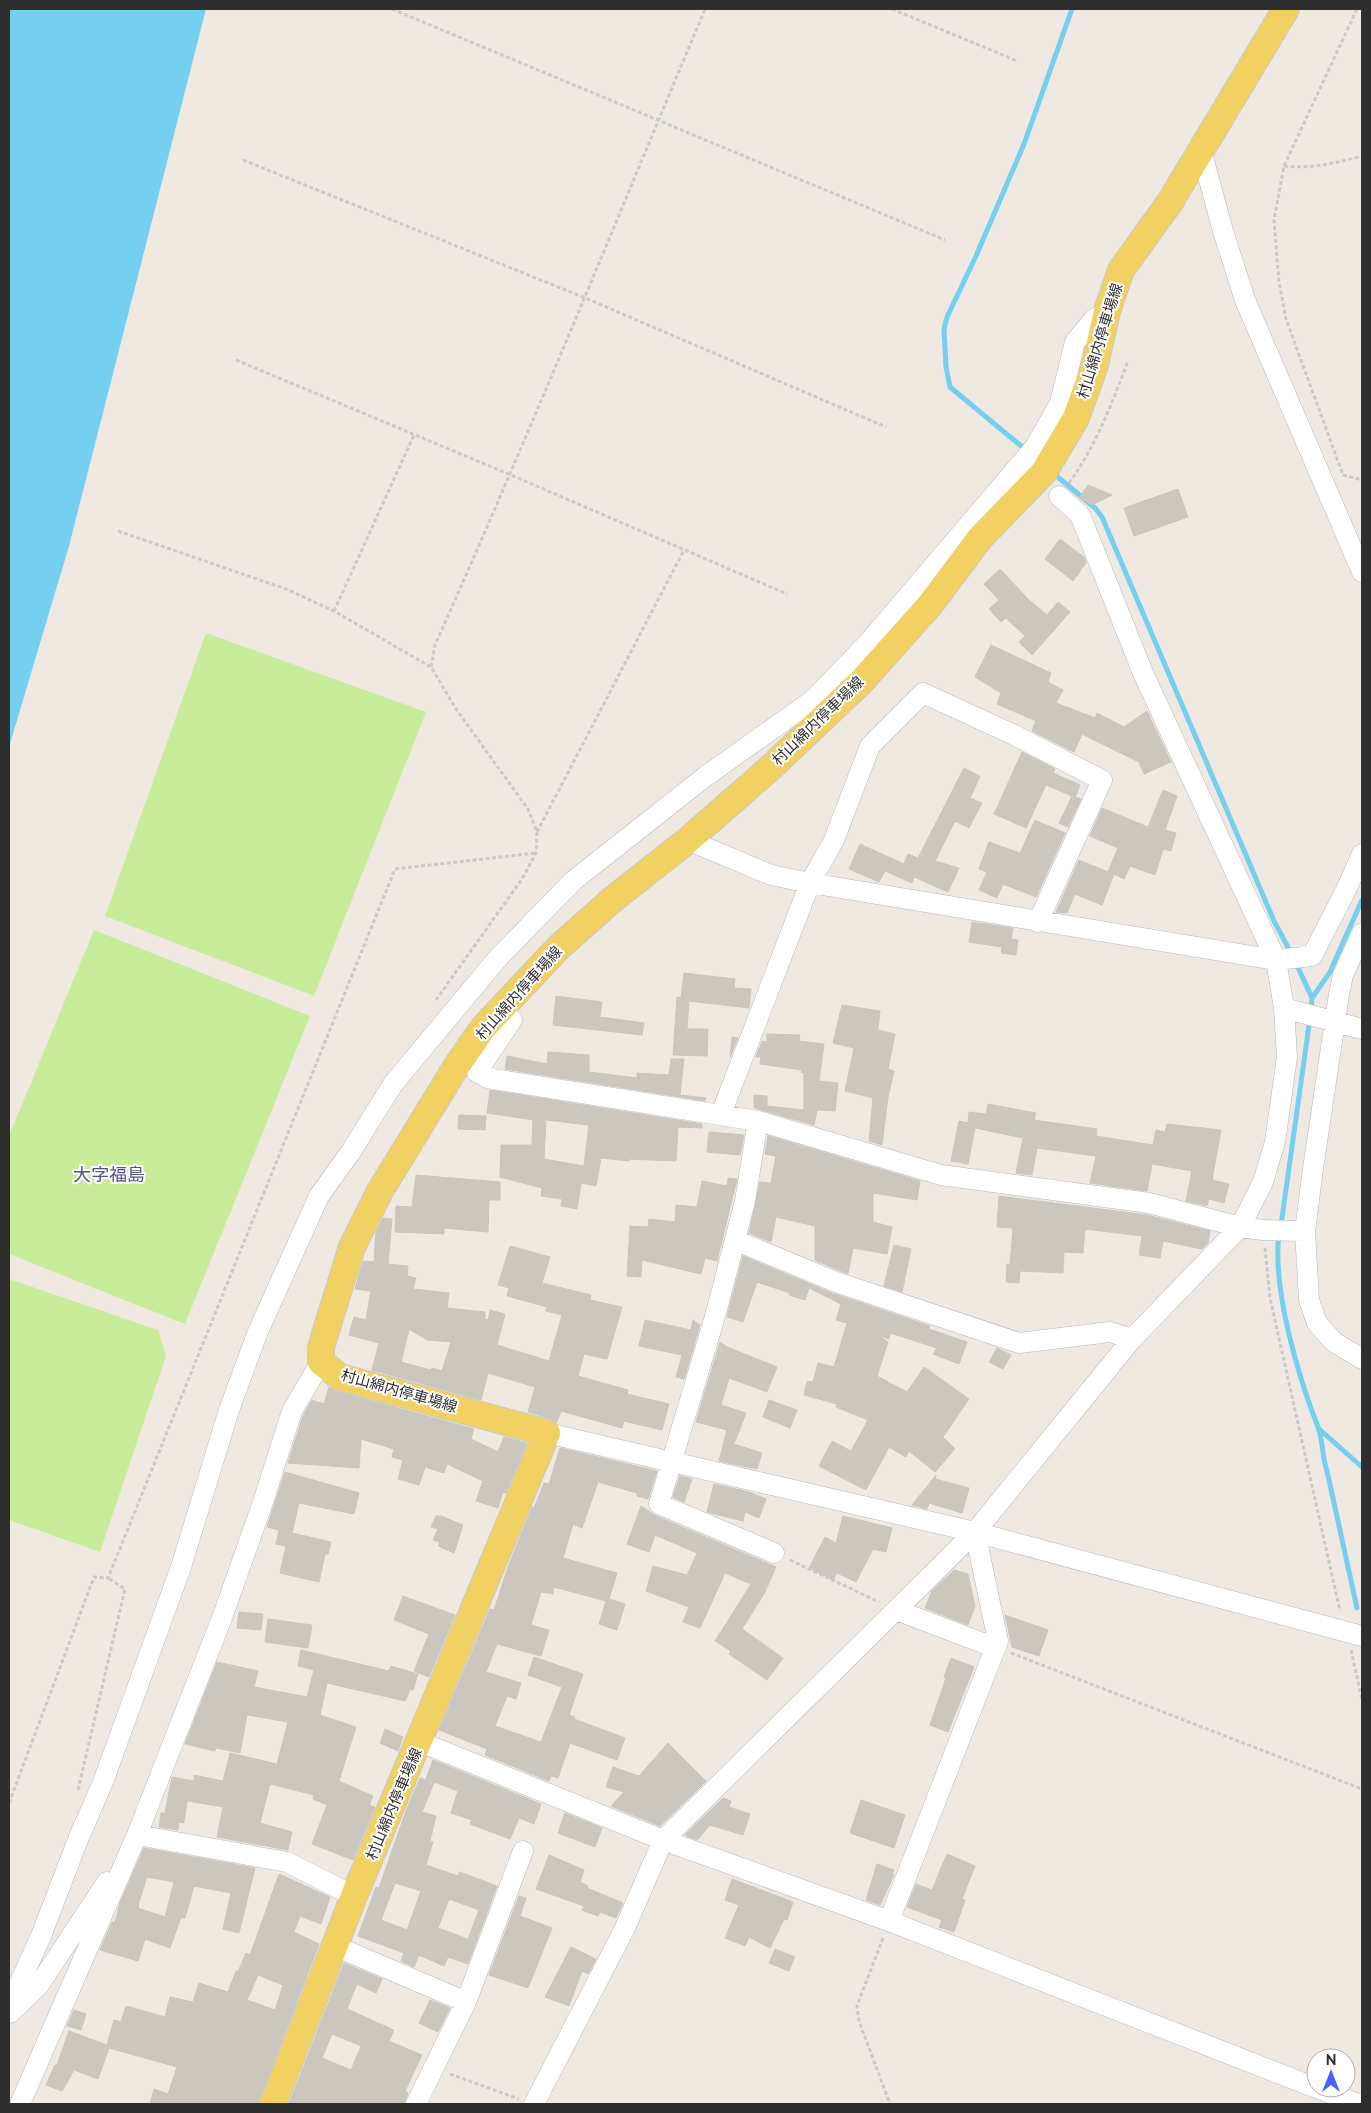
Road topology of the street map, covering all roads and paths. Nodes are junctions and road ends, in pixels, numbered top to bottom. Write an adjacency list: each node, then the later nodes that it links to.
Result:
1 (392, 9): 7 (path)
2 (705, 9): 7 (path)
3 (892, 9): 6 (path)
4 (1286, 9): 8 (main road, 村山綿内停車場線)
5 (1357, 9): 11 (path)
6 (1017, 61)
7 (658, 121): 12 (path); 13 (path)
8 (1201, 150): 14 (main road, 村山綿内停車場線); 24 (street)
9 (1362, 156): 11 (path)
10 (243, 160): 13 (path)
11 (1284, 166): 20 (path)
12 (945, 240)
13 (583, 298): 17 (path); 19 (path)
14 (1107, 312): 29 (main road, 村山綿内停車場線); 71 (street)
15 (236, 360): 18 (path)
16 (1128, 360): 21 (path)
17 (886, 427)
18 (414, 435): 19 (path); 26 (path)
19 (511, 475): 23 (path); 27 (path)
20 (1362, 480)
21 (1059, 496): 35 (street)
22 (118, 531): 26 (path)
23 (684, 550): 25 (path); 28 (path)
24 (1362, 572)
25 (787, 594)
26 (334, 611): 27 (path)
27 (431, 667): 28 (path)
28 (537, 832): 30 (path)
29 (688, 840): 32 (street); 37 (main road, 村山綿内停車場線)
30 (536, 853): 36 (path); 54 (path)
31 (1362, 854): 35 (street)
32 (810, 884): 33 (street); 33 (street); 41 (street)
33 (1038, 922): 35 (street)
34 (1362, 933): 39 (street)
35 (1279, 960): 38 (street)
36 (435, 1002)
37 (502, 1008): 41 (street); 49 (main road, 村山綿内停車場線)
38 (1289, 1009): 39 (street); 43 (street)
39 (1331, 1020): 40 (street); 45 (street)
40 (1362, 1029)
41 (721, 1114): 42 (street)
42 (758, 1121): 43 (street); 46 (street)
43 (1240, 1227): 44 (street); 47 (street)
44 (1267, 1230): 45 (street); 56 (path)
45 (1300, 1231): 48 (street)
46 (735, 1240): 47 (street); 51 (street)
47 (1132, 1339): 52 (street)
48 (1362, 1359)
49 (321, 1362): 50 (main road, 村山綿内停車場線); 63 (street)
50 (547, 1433): 51 (street); 59 (main road, 村山綿内停車場線)
51 (672, 1462): 52 (street); 53 (street)
52 (975, 1532): 55 (street); 56 (street); 57 (street)
53 (774, 1553): 55 (path)
54 (108, 1578): 61 (path); 62 (path)
55 (896, 1610): 57 (street); 64 (street)
56 (1352, 1633): 58 (path)
57 (996, 1648): 60 (path); 68 (street)
58 (1362, 1700)
59 (420, 1742): 64 (street); 67 (main road, 村山綿内停車場線)
60 (1362, 1789)
61 (78, 1792)
62 (9, 1804)
63 (136, 1835): 66 (street); 67 (street)
64 (664, 1840): 68 (street); 76 (street)
65 (523, 1851): 70 (street)
66 (126, 1860): 72 (street); 77 (street)
67 (354, 1896): 69 (main road, 村山綿内停車場線)
68 (889, 1921): 74 (street); 80 (path)
69 (335, 1946): 70 (street); 78 (main road, 村山綿内停車場線)
70 (466, 2002): 73 (street)
71 (9, 2006)
72 (9, 2014)
73 (433, 2068): 76 (path); 79 (street)
74 (1306, 2084)
75 (1342, 2098): 81 (street)
76 (529, 2103)
77 (20, 2104)
78 (273, 2104)
79 (416, 2104)
80 (890, 2104)
81 (1358, 2104)

